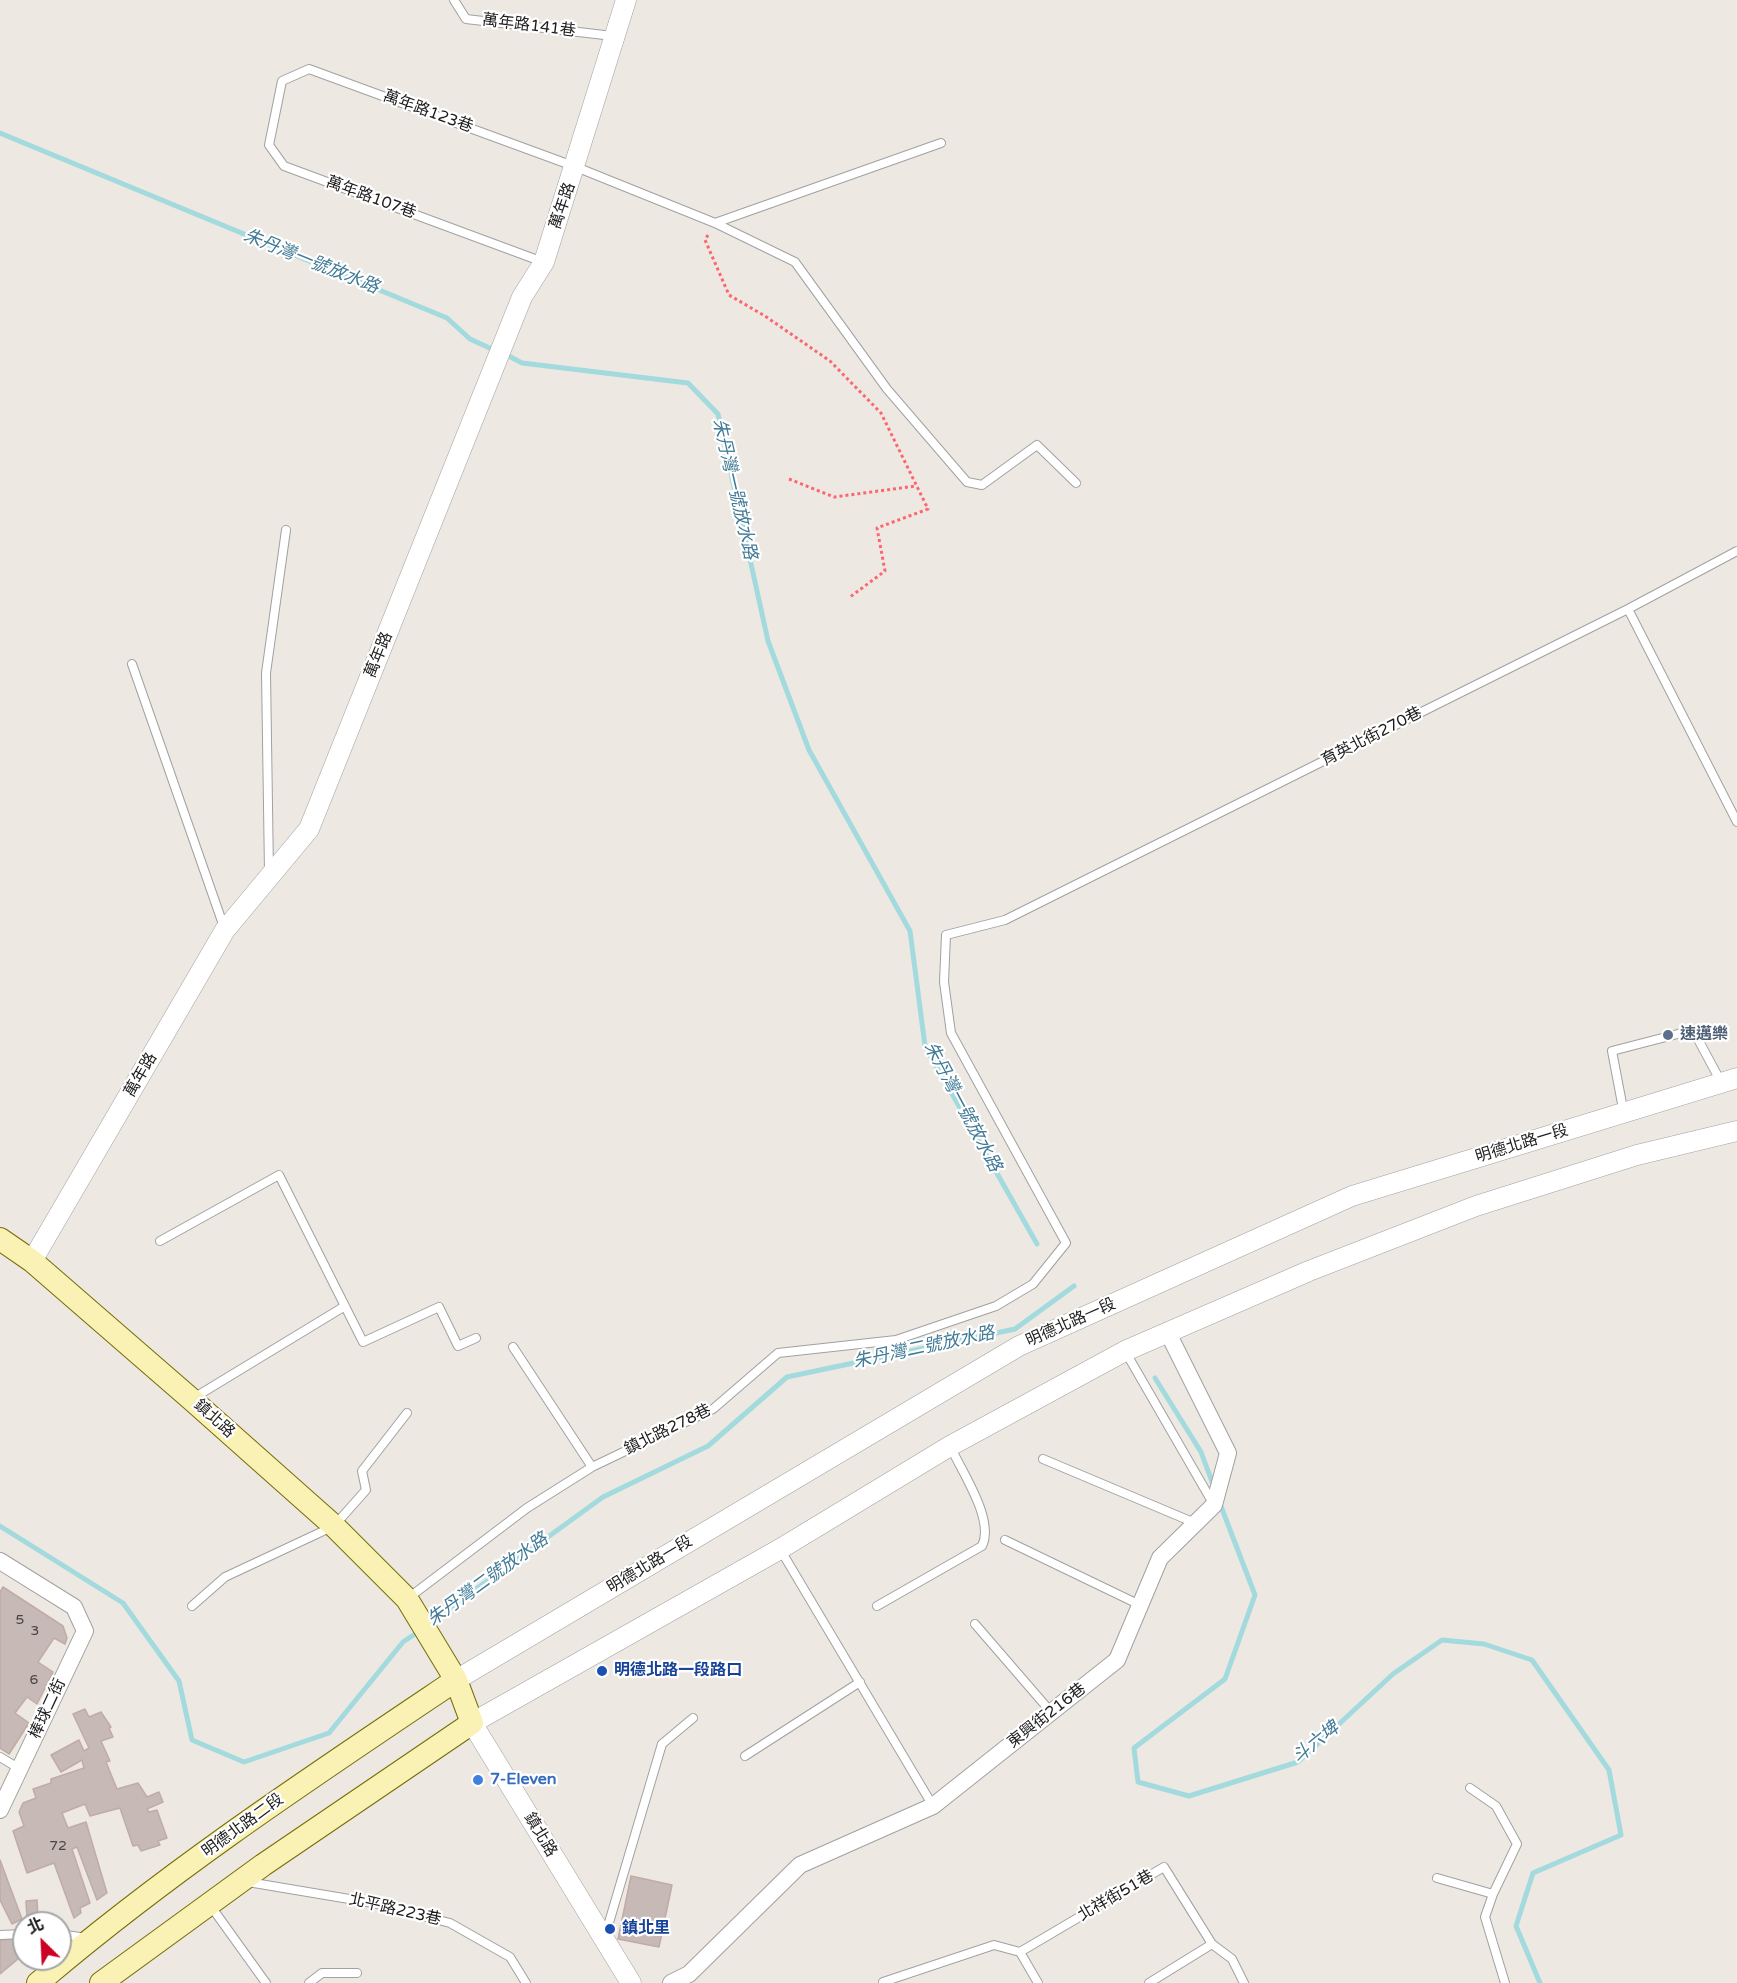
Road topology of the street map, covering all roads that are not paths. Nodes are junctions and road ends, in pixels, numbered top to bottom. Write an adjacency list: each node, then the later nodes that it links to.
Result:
1 (454, 0): 3 (lane, 萬年路141巷)
2 (627, 0): 3 (street, 萬年路)
3 (613, 36): 6 (street, 萬年路)
4 (282, 81): 6 (lane, 萬年路123巷); 8 (lane, 萬年路107巷)
5 (941, 143): 7 (lane)
6 (576, 167): 7 (lane, 萬年路123巷); 8 (street, 萬年路)
7 (715, 223): 9 (lane, 萬年路123巷)
8 (544, 262): 15 (street, 萬年路)
9 (1076, 483)
10 (286, 530): 15 (lane)
11 (1737, 552): 12 (lane, 育英北街270巷)
12 (1628, 609): 14 (lane); 22 (lane, 育英北街270巷)
13 (132, 664): 16 (lane)
14 (1737, 822)
15 (269, 879): 16 (street, 萬年路)
16 (225, 930): 23 (street, 萬年路)
17 (1729, 1080): 18 (street, 明德北路一段); 18 (lane)
18 (1624, 1114): 45 (street, 明德北路一段)
19 (1737, 1131): 25 (street)
20 (0, 1239): 23 (main road, 鎮北路)
21 (160, 1241): 24 (lane)
22 (1066, 1243): 33 (lane, 鎮北路278巷)
23 (32, 1261): 29 (main road, 鎮北路)
24 (345, 1306): 26 (lane); 29 (lane)
25 (1167, 1331): 28 (street); 34 (street)
26 (476, 1338)
27 (513, 1347): 33 (lane)
28 (1125, 1351): 31 (street); 34 (lane)
29 (191, 1399): 36 (main road, 鎮北路)
30 (407, 1413): 36 (lane)
31 (950, 1446): 38 (street); 43 (lane)
32 (1043, 1459): 35 (lane)
33 (592, 1467): 42 (lane, 鎮北路278巷)
34 (1214, 1505): 35 (street, 東興街216巷)
35 (1195, 1523): 40 (street, 東興街216巷)
36 (334, 1526): 41 (lane); 42 (main road, 鎮北路)
37 (1005, 1540): 40 (lane)
38 (780, 1549): 46 (lane); 49 (street)
39 (2, 1568): 52 (street, 棒球二街)
40 (1140, 1605): 47 (street, 東興街216巷)
41 (192, 1606)
42 (410, 1606): 45 (main road, 鎮北路)
43 (877, 1606)
44 (975, 1624): 47 (lane)
45 (456, 1680): 49 (main road, 鎮北路); 61 (main road, 明德北路二段)
46 (860, 1682): 50 (lane); 54 (lane)
47 (1052, 1712): 54 (street, 東興街216巷)
48 (693, 1718): 62 (lane)
49 (472, 1723): 57 (main road); 62 (street, 鎮北路)
50 (745, 1756)
51 (0, 1757): 52 (lane)
52 (20, 1769): 55 (street, 棒球二街)
53 (1470, 1788): 58 (lane)
54 (933, 1806): 72 (street, 東興街216巷)
55 (0, 1810)
56 (1437, 1878): 58 (lane)
57 (242, 1881): 59 (main road); 70 (lane, 北平路223巷)
58 (1492, 1894): 77 (lane)
59 (210, 1905): 67 (main road); 68 (lane)
60 (72, 1936): 61 (lane)
61 (90, 1938): 66 (main road, 明德北路二段)
62 (604, 1939): 71 (street, 鎮北路)
63 (1212, 1944): 64 (lane, 北祥街51巷); 75 (lane); 76 (lane, 北祥街51巷)
64 (1020, 1952): 73 (lane); 74 (lane)
65 (357, 1973): 69 (lane)
66 (38, 1983)
67 (101, 1983)
68 (266, 1983)
69 (309, 1983)
70 (526, 1983)
71 (631, 1983)
72 (671, 1983)
73 (883, 1983)
74 (1038, 1983)
75 (1149, 1983)
76 (1244, 1983)
77 (1505, 1983)

